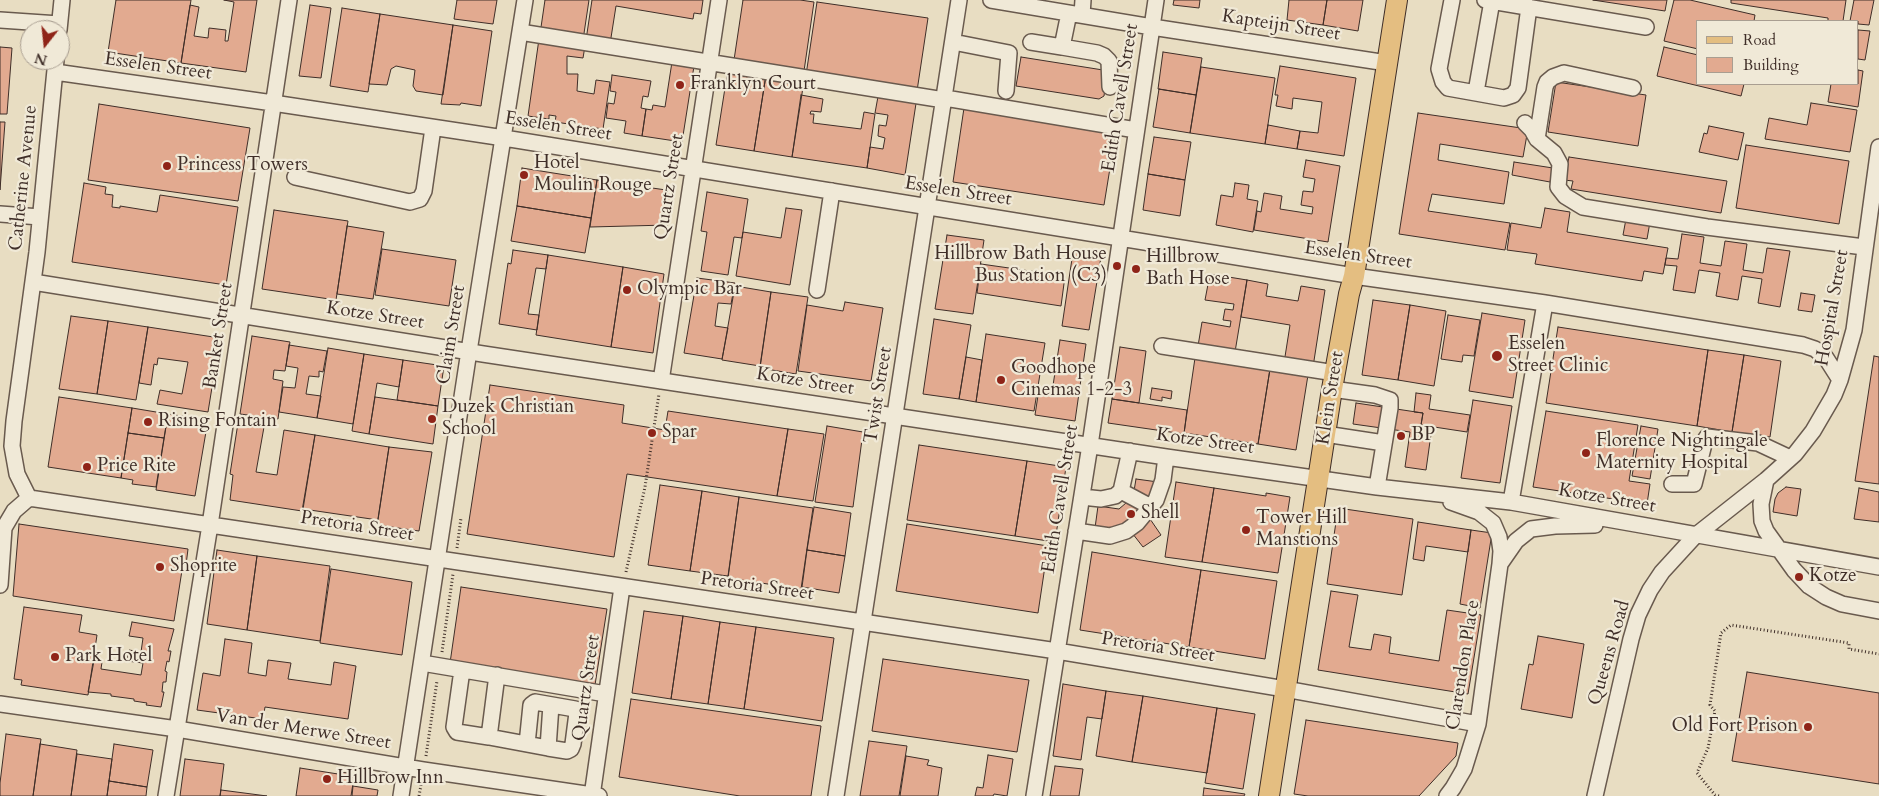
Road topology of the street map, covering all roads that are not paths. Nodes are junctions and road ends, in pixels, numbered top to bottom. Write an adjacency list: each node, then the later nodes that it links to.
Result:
1 (62, 0): 15 (street)
2 (288, 0): 32 (street, Banket Street)
3 (525, 0): 19 (street, Claim Street)
4 (719, 0): 23 (street, Quartz Street)
5 (959, 0): 20 (street, Twist Street)
6 (991, 0): 13 (street, Kapteijn Street)
7 (1084, 0): 13 (street)
8 (1156, 0): 18 (street, Edith Cavell Street)
9 (1397, 0): 24 (main road, Klein Street)
10 (1452, 0): 30 (street)
11 (1488, 1): 12 (street); 30 (street)
12 (1529, 7): 17 (street); 30 (street)
13 (1075, 14): 18 (street, Kapteijn Street); 22 (street)
14 (0, 20): 16 (street)
15 (60, 20)
16 (20, 22)
17 (1646, 26)
18 (1152, 27): 24 (street, Kapteijn Street); 35 (street, Edith Cavell Street)
19 (520, 32): 23 (street); 36 (street, Claim Street)
20 (953, 42): 29 (street); 31 (street, Twist Street)
21 (1030, 42): 22 (street)
22 (1062, 47): 27 (street)
23 (710, 63): 31 (street); 39 (street, Quartz Street)
24 (1387, 63): 47 (main road, Klein Street)
25 (70, 69): 32 (street, Esselen Street)
26 (55, 70): 44 (street, Catherine Avenue)
27 (1110, 87)
28 (1633, 88): 37 (street)
29 (1006, 91)
30 (1476, 92)
31 (944, 99): 35 (street); 42 (street, Twist Street)
32 (273, 103): 34 (street, Esselen Street); 51 (street, Banket Street)
33 (1525, 123): 37 (street)
34 (434, 128): 36 (street, Esselen Street); 40 (street)
35 (1136, 130): 45 (street, Edith Cavell Street)
36 (504, 138): 39 (street, Esselen Street); 53 (street, Claim Street)
37 (1537, 139): 46 (street)
38 (1879, 147): 46 (street, Hospital Street)
39 (693, 169): 41 (street, Esselen Street); 55 (street, Quartz Street)
40 (295, 177)
41 (832, 191): 42 (street, Esselen Street); 49 (street)
42 (928, 207): 45 (street, Esselen Street); 57 (street, Twist Street)
43 (0, 214): 44 (street)
44 (40, 217): 48 (street, Catherine Avenue)
45 (1120, 238): 47 (street, Esselen Street); 61 (street, Edith Cavell Street)
46 (1864, 247): 54 (street, Hospital Street)
47 (1354, 276): 50 (street, Esselen Street); 56 (main road, Klein Street)
48 (33, 282): 51 (street, Kotze Street); 58 (street, Catherine Avenue)
49 (817, 290)
50 (1545, 303): 54 (street, Esselen Street); 73 (street)
51 (242, 315): 53 (street, Kotze Street); 76 (street, Banket Street)
52 (1162, 346): 56 (street)
53 (469, 351): 55 (street, Kotze Street); 80 (street, Claim Street)
54 (1840, 380): 64 (street, Hospital Street)
55 (661, 381): 57 (street, Kotze Street)
56 (1334, 381): 59 (main road, Klein Street); 60 (street)
57 (896, 416): 61 (street, Kotze Street); 86 (street, Twist Street)
58 (7, 420): 72 (street, Catherine Avenue)
59 (1325, 434): 60 (street); 65 (main road, Klein Street)
60 (1384, 443): 68 (street)
61 (1090, 445): 62 (street, Kotze Street); 71 (street, Edith Cavell Street)
62 (1130, 451): 63 (street, Kotze Street); 69 (street)
63 (1166, 457): 65 (street, Kotze Street); 74 (street)
64 (1790, 458): 66 (street, Hospital Street); 67 (street)
65 (1318, 479): 68 (street, Kotze Street); 91 (main road, Klein Street)
66 (1766, 480): 78 (street, Hospital Street); 79 (street)
67 (1672, 484)
68 (1377, 487): 70 (street, Kotze Street)
69 (1121, 491): 71 (street); 74 (street)
70 (1424, 493): 73 (street, Kotze Street); 81 (street, Clarendon Place)
71 (1082, 497): 77 (street, Edith Cavell Street)
72 (30, 498): 76 (street, Pretoria Street); 83 (street)
73 (1511, 502): 75 (street, Kotze Street)
74 (1151, 507): 77 (street)
75 (1632, 524): 78 (street, Kotze Street); 81 (street, Clarendon Place)
76 (210, 525): 80 (street, Pretoria Street); 96 (street, Banket Street)
77 (1076, 532): 87 (street, Edith Cavell Street)
78 (1695, 536): 79 (street, Kotze Street); 108 (street, Queens Road)
79 (1779, 549): 82 (street, Kotze Street); 85 (street)
80 (437, 559): 84 (street, Pretoria Street); 88 (street, Claim Street)
81 (1500, 564): 95 (street, Clarendon Place)
82 (1879, 567)
83 (0, 585)
84 (622, 587): 86 (street, Pretoria Street); 92 (street, Quartz Street)
85 (1879, 611)
86 (863, 623): 87 (street, Pretoria Street); 104 (street, Twist Street)
87 (1056, 652): 91 (street, Pretoria Street); 105 (street, Edith Cavell Street)
88 (422, 663): 89 (street); 100 (street, Claim Street)
89 (462, 670): 90 (street); 97 (street)
90 (497, 675): 92 (street); 97 (street)
91 (1285, 689): 95 (street, Pretoria Street); 106 (main road, Klein Street)
92 (606, 694): 103 (street, Quartz Street)
93 (0, 704): 96 (street, Van der Merwe Street)
94 (551, 705): 98 (street); 99 (street); 99 (street)
95 (1478, 724): 107 (street, Clarendon Place)
96 (177, 729): 100 (street, Van der Merwe Street); 101 (street, Banket Street)
97 (490, 737): 98 (street)
98 (527, 744): 99 (street)
99 (548, 748)
100 (406, 767): 102 (street, Claim Street); 103 (street, Van der Merwe Street)
101 (166, 796)
102 (401, 796)
103 (594, 796)
104 (836, 796)
105 (1034, 796)
106 (1269, 796)
107 (1447, 796)
108 (1595, 796)

